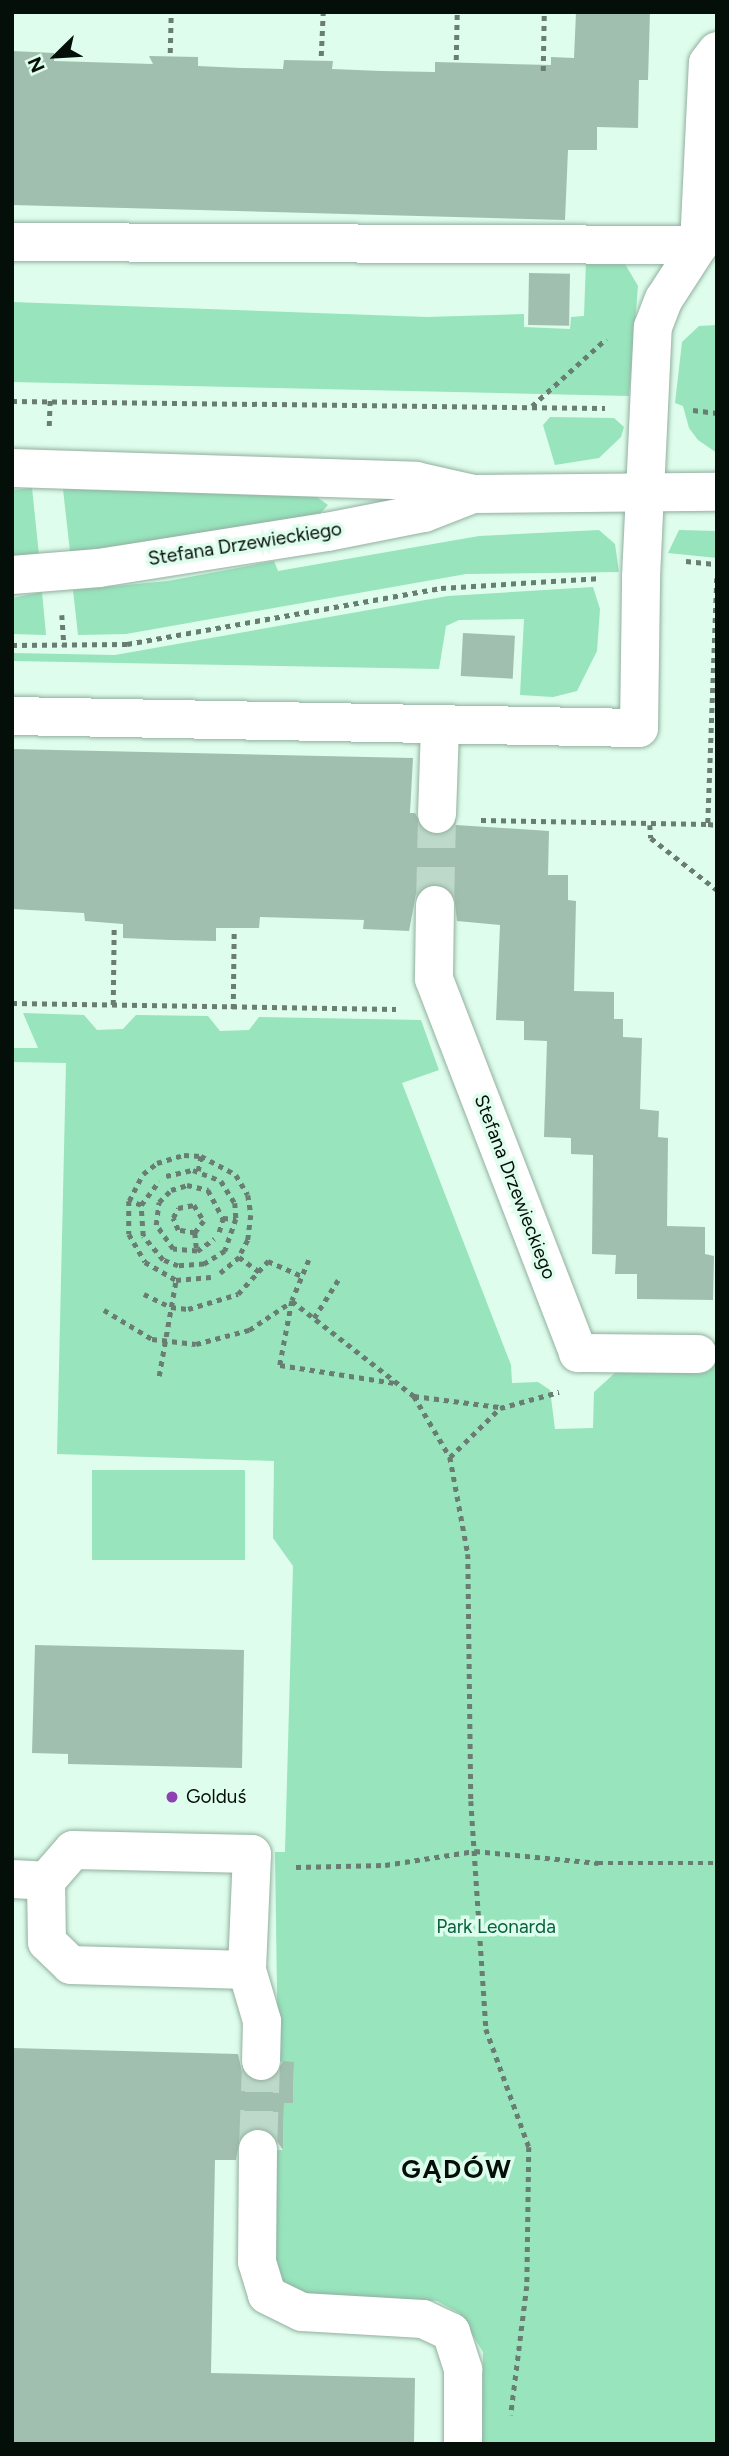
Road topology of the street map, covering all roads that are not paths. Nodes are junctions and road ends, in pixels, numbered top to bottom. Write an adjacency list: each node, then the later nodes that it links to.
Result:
1 (717, 51): 3 (street)
2 (12, 242): 3 (street)
3 (699, 245): 5 (street)
4 (12, 468): 7 (street, Stefana Drzewieckiego)
5 (644, 492): 6 (street, Stefana Drzewieckiego); 7 (street, Stefana Drzewieckiego); 10 (street)
6 (717, 492)
7 (473, 494): 8 (street, Stefana Drzewieckiego)
8 (12, 575)
9 (12, 716): 10 (street)
10 (440, 726): 11 (street)
11 (438, 799)
12 (435, 905): 13 (street, Stefana Drzewieckiego)
13 (698, 1354)
14 (29, 1880): 15 (street); 15 (street)
15 (247, 1970): 16 (street)
16 (261, 2061)
17 (258, 2149): 18 (street)
18 (463, 2444)

